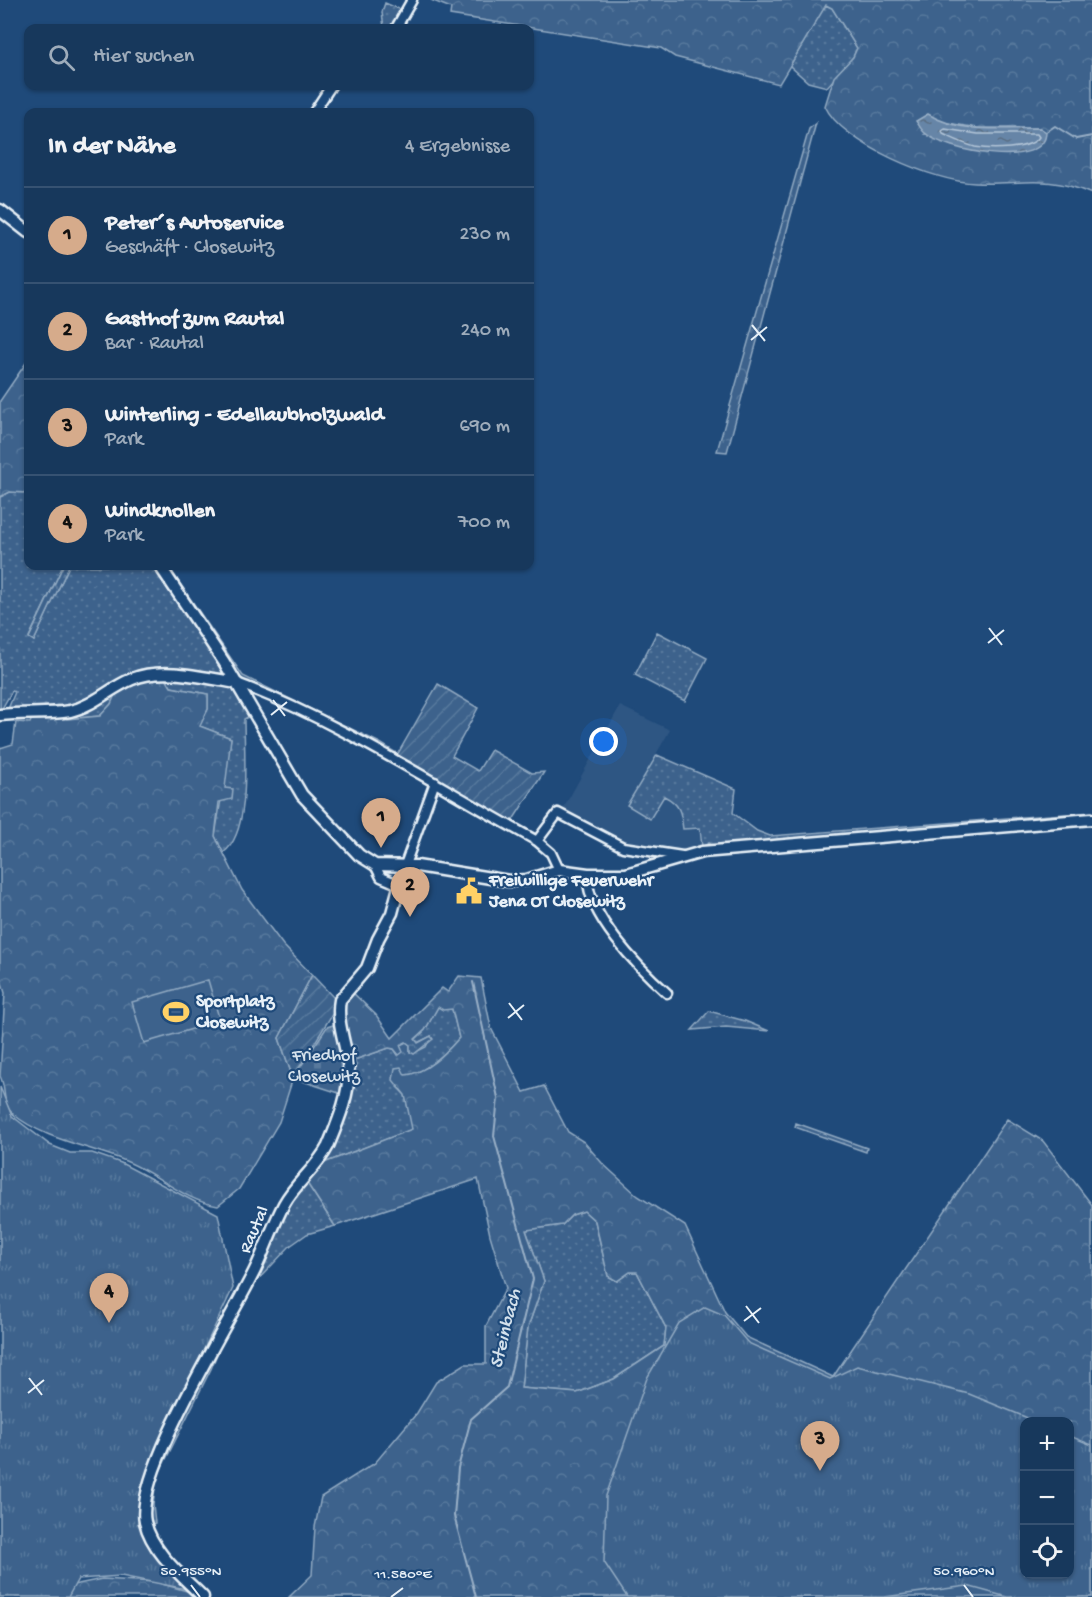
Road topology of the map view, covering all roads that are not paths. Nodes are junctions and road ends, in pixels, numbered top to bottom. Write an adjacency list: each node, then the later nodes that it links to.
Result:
1 (412, 0): 2 (street)
2 (398, 24)
3 (328, 90): 4 (street)
4 (317, 108)
5 (0, 210): 6 (street)
6 (24, 229)
7 (163, 570): 8 (street)
8 (237, 683): 9 (street); 10 (street); 14 (street)
9 (2, 715)
10 (435, 782): 12 (street); 15 (street)
11 (1092, 819): 13 (street)
12 (537, 841): 13 (street); 16 (street)
13 (682, 856): 17 (street)
14 (375, 865): 15 (street); 18 (street)
15 (405, 865): 16 (street); 18 (street, Rautal)
16 (559, 870): 17 (street)
17 (588, 874): 19 (street)
18 (400, 885): 20 (street, Rautal)
19 (667, 993)
20 (203, 1597)

